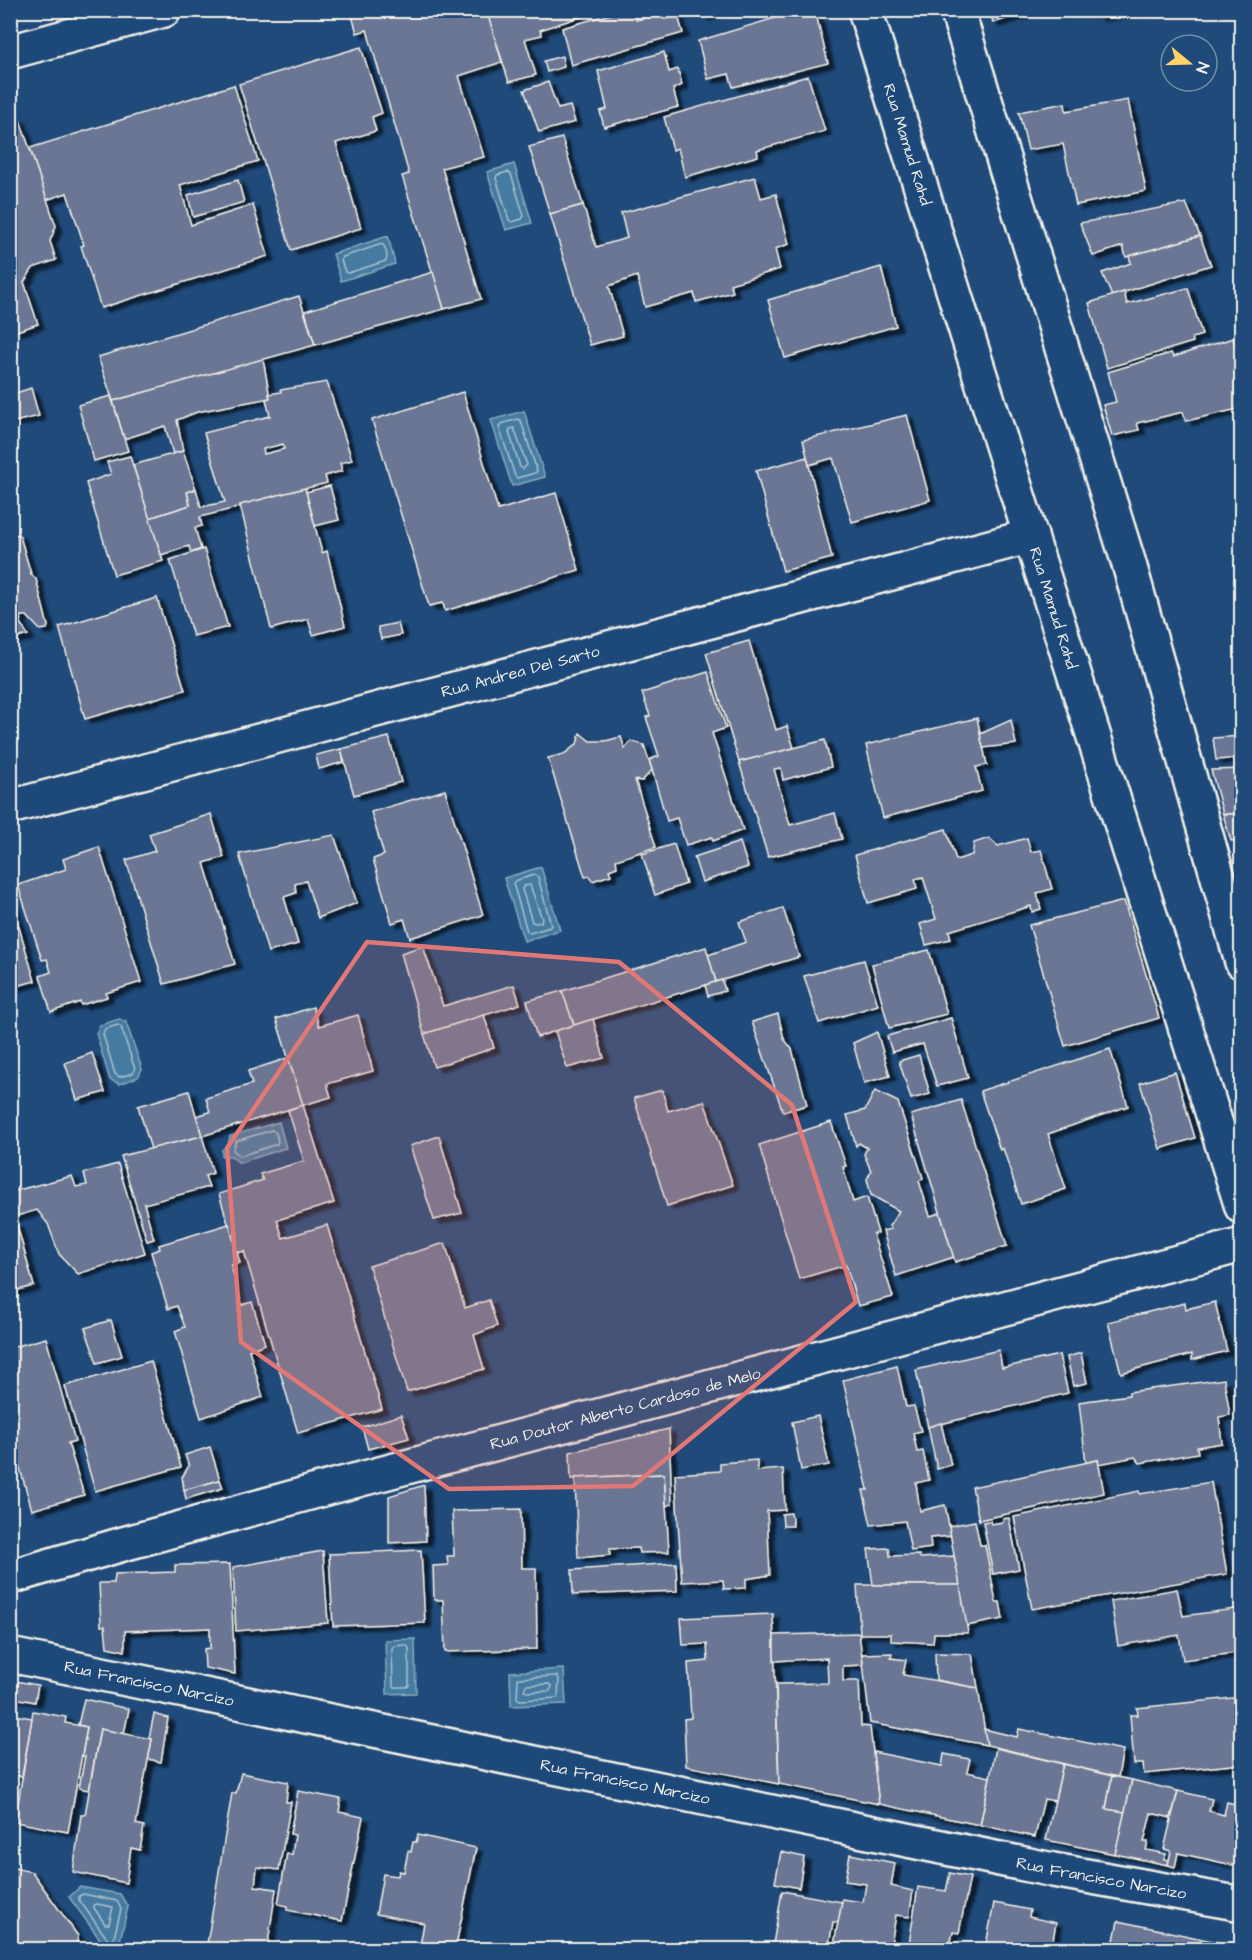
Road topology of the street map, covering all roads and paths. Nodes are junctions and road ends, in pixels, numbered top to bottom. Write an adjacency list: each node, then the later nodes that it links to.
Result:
1 (164, 10): 4 (street)
2 (865, 10): 5 (street, Rua Mamud Rahd)
3 (957, 10): 7 (street)
4 (10, 52)
5 (1031, 537): 6 (street, Rua Andrea Del Sarto); 8 (street, Rua Mamud Rahd)
6 (10, 807)
7 (1242, 962)
8 (1242, 1207)
9 (1242, 1245): 10 (street, Rua Doutor Alberto Cardoso de Melo)
10 (10, 1577)
11 (10, 1655): 12 (street, Rua Francisco Narcizo)
12 (1242, 1904)

